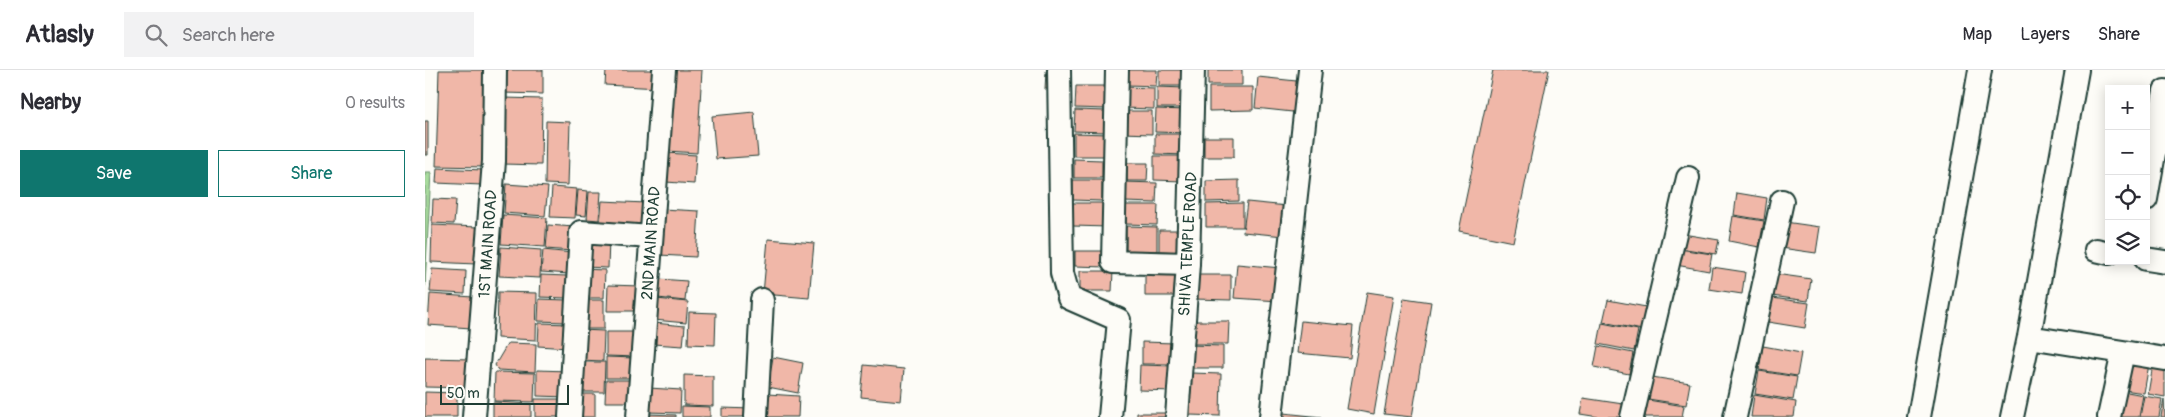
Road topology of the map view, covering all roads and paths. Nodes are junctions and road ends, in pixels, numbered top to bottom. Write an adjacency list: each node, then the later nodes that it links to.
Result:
1 (495, 70): 21 (street, 1ST MAIN ROAD)
2 (664, 70): 13 (street, 2ND MAIN ROAD)
3 (1059, 70): 25 (street)
4 (1117, 70): 16 (street)
5 (1193, 70): 16 (street, SHIVA TEMPLE ROAD)
6 (1311, 70): 27 (street)
7 (1980, 70): 30 (street)
8 (2077, 70): 18 (street)
9 (2165, 91): 10 (street)
10 (2150, 175)
11 (1688, 178): 28 (street)
12 (1782, 201): 29 (street)
13 (651, 237): 22 (street); 23 (street, 2ND MAIN ROAD)
14 (2150, 260): 15 (street)
15 (2165, 262)
16 (1188, 264): 26 (street, SHIVA TEMPLE ROAD)
17 (762, 300): 24 (street)
18 (2029, 337): 19 (street); 31 (street)
19 (2123, 352): 20 (street); 32 (street)
20 (2165, 359)
21 (474, 417)
22 (570, 417)
23 (638, 417)
24 (757, 417)
25 (1110, 417)
26 (1177, 417)
27 (1271, 417)
28 (1632, 417)
29 (1735, 417)
30 (1919, 417)
31 (2012, 417)
32 (2109, 417)

